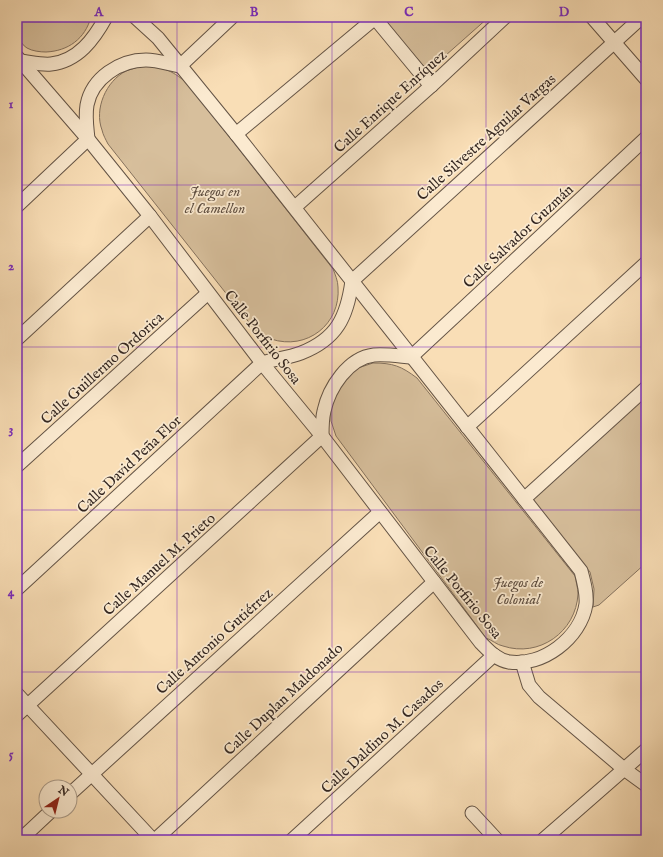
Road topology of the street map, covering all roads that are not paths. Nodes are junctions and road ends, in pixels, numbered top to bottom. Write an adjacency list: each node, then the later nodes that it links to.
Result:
1 (106, 17): 9 (street)
2 (135, 17): 10 (street, Calle Porfirio Sosa)
3 (232, 17): 10 (street)
4 (505, 17): 12 (street, Calle Enrique Enríquez)
5 (592, 17): 8 (street)
6 (642, 17): 8 (street, Calle Silvestre Aguilar Vargas)
7 (374, 18): 12 (street); 13 (street)
8 (615, 42): 11 (street); 20 (street, Calle Silvestre Aguilar Vargas)
9 (18, 60): 15 (street, Calle Porfirio Sosa)
10 (180, 66): 13 (street, Calle Porfirio Sosa); 15 (street)
11 (646, 79)
12 (431, 86): 17 (street, Calle Enrique Enríquez)
13 (236, 134): 17 (street, Calle Porfirio Sosa)
14 (646, 138): 23 (street, Calle Salvador Guzmán)
15 (88, 139): 16 (street); 18 (street, Calle Porfirio Sosa)
16 (17, 206)
17 (295, 208): 20 (street, Calle Porfirio Sosa)
18 (150, 216): 21 (street, Calle Porfirio Sosa); 22 (street)
19 (646, 263): 26 (street)
20 (352, 281): 23 (street, Calle Porfirio Sosa); 24 (street)
21 (208, 293): 24 (street, Calle Porfirio Sosa); 28 (street, Calle Guillermo Ordorica)
22 (17, 339)
23 (411, 357): 26 (street, Calle Porfirio Sosa); 27 (street)
24 (262, 363): 27 (street, Calle Porfirio Sosa); 32 (street, Calle David Peña Flor)
25 (646, 388): 29 (street)
26 (466, 426): 29 (street, Calle Porfirio Sosa)
27 (322, 436): 30 (street, Calle Porfirio Sosa); 36 (street, Calle Manuel M. Prieto)
28 (17, 466)
29 (524, 500): 34 (street, Calle Porfirio Sosa)
30 (380, 512): 31 (street, Calle Porfirio Sosa); 40 (street, Calle Antonio Gutiérrez)
31 (434, 582): 33 (street, Calle Porfirio Sosa); 46 (street, Calle Duplan Maldonado)
32 (17, 589)
33 (494, 655): 34 (street, Calle Porfirio Sosa); 47 (street, Calle Daldino M. Casados)
34 (522, 662): 39 (street)
35 (17, 694): 36 (street)
36 (28, 705): 37 (street, Calle Manuel M. Prieto); 40 (street)
37 (17, 715)
38 (646, 750): 39 (street)
39 (624, 769): 41 (street); 49 (street)
40 (92, 774): 42 (street, Calle Antonio Gutiérrez); 46 (street)
41 (646, 785)
42 (78, 787)
43 (472, 813): 48 (street)
44 (42, 819): 45 (street)
45 (20, 840)
46 (154, 840)
47 (292, 840)
48 (497, 840)
49 (543, 840)

